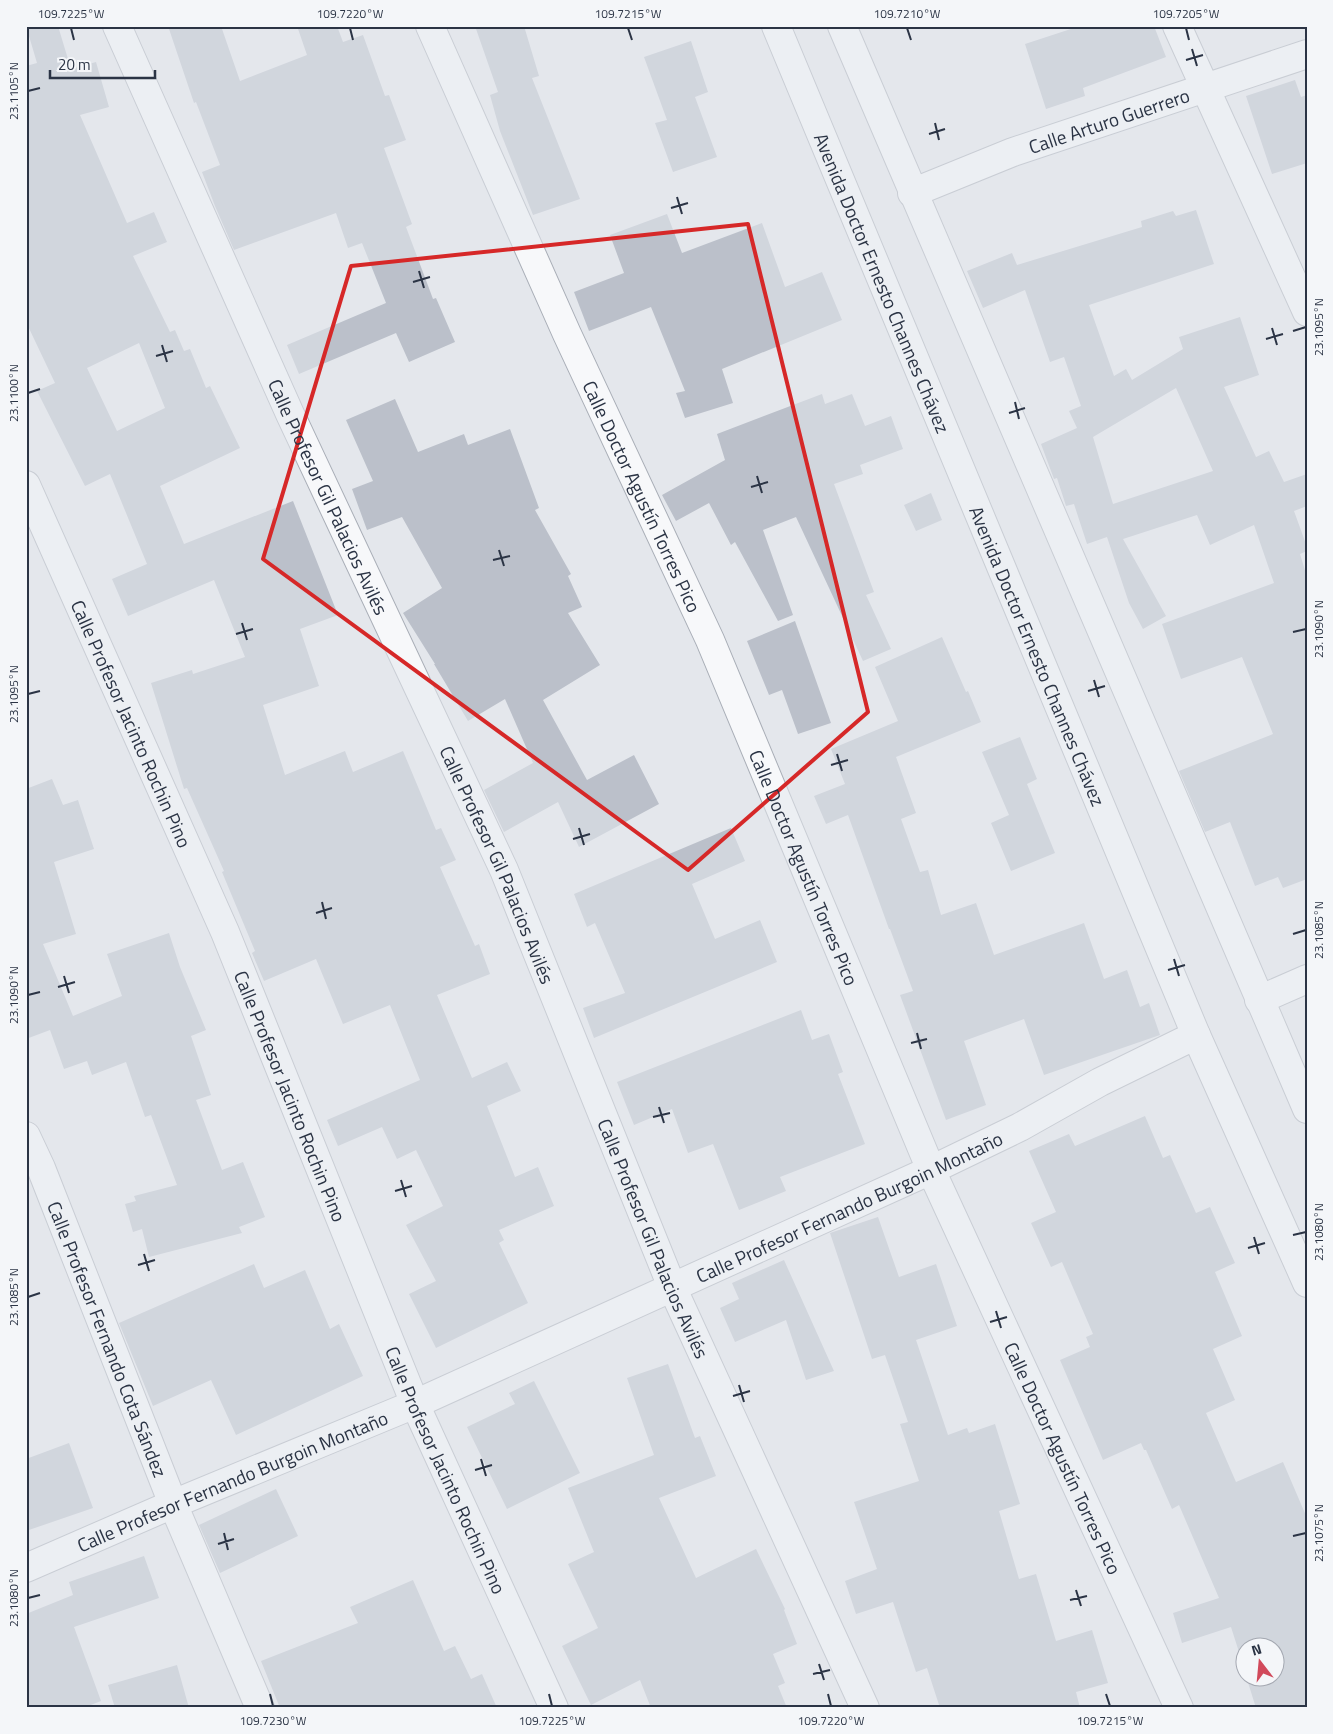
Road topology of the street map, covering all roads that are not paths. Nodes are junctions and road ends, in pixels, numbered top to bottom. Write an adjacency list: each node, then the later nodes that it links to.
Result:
1 (117, 26): 18 (street, Calle Profesor Gil Palacios Avilés)
2 (430, 26): 16 (street, Calle Doctor Agustín Torres Pico)
3 (776, 26): 13 (street, Avenida Doctor Ernesto Channes Chávez)
4 (842, 26): 8 (street)
5 (1177, 26): 7 (street)
6 (1307, 54): 7 (street, Calle Arturo Guerrero)
7 (1204, 88): 8 (street, Calle Arturo Guerrero); 9 (street)
8 (912, 192): 12 (street)
9 (1307, 312)
10 (26, 485): 19 (street, Calle Profesor Jacinto Rochin Pino)
11 (1307, 979): 12 (street)
12 (1260, 1000): 14 (street)
13 (1196, 1035): 16 (street, Calle Profesor Fernando Burgoin Montaño); 17 (street, Avenida Doctor Ernesto Channes Chávez)
14 (1307, 1109)
15 (26, 1136): 20 (street, Calle Profesor Fernando Cota Sández)
16 (931, 1170): 18 (street, Calle Profesor Fernando Burgoin Montaño); 25 (street, Calle Doctor Agustín Torres Pico)
17 (1307, 1284)
18 (672, 1287): 19 (street, Calle Profesor Fernando Burgoin Montaño); 24 (street, Calle Profesor Gil Palacios Avilés)
19 (415, 1404): 20 (street, Calle Profesor Fernando Burgoin Montaño); 23 (street, Calle Profesor Jacinto Rochin Pino)
20 (173, 1504): 21 (street, Calle Profesor Fernando Burgoin Montaño); 22 (street, Calle Profesor Fernando Cota Sández)
21 (26, 1568)
22 (260, 1708)
23 (554, 1708)
24 (866, 1708)
25 (1179, 1708)

